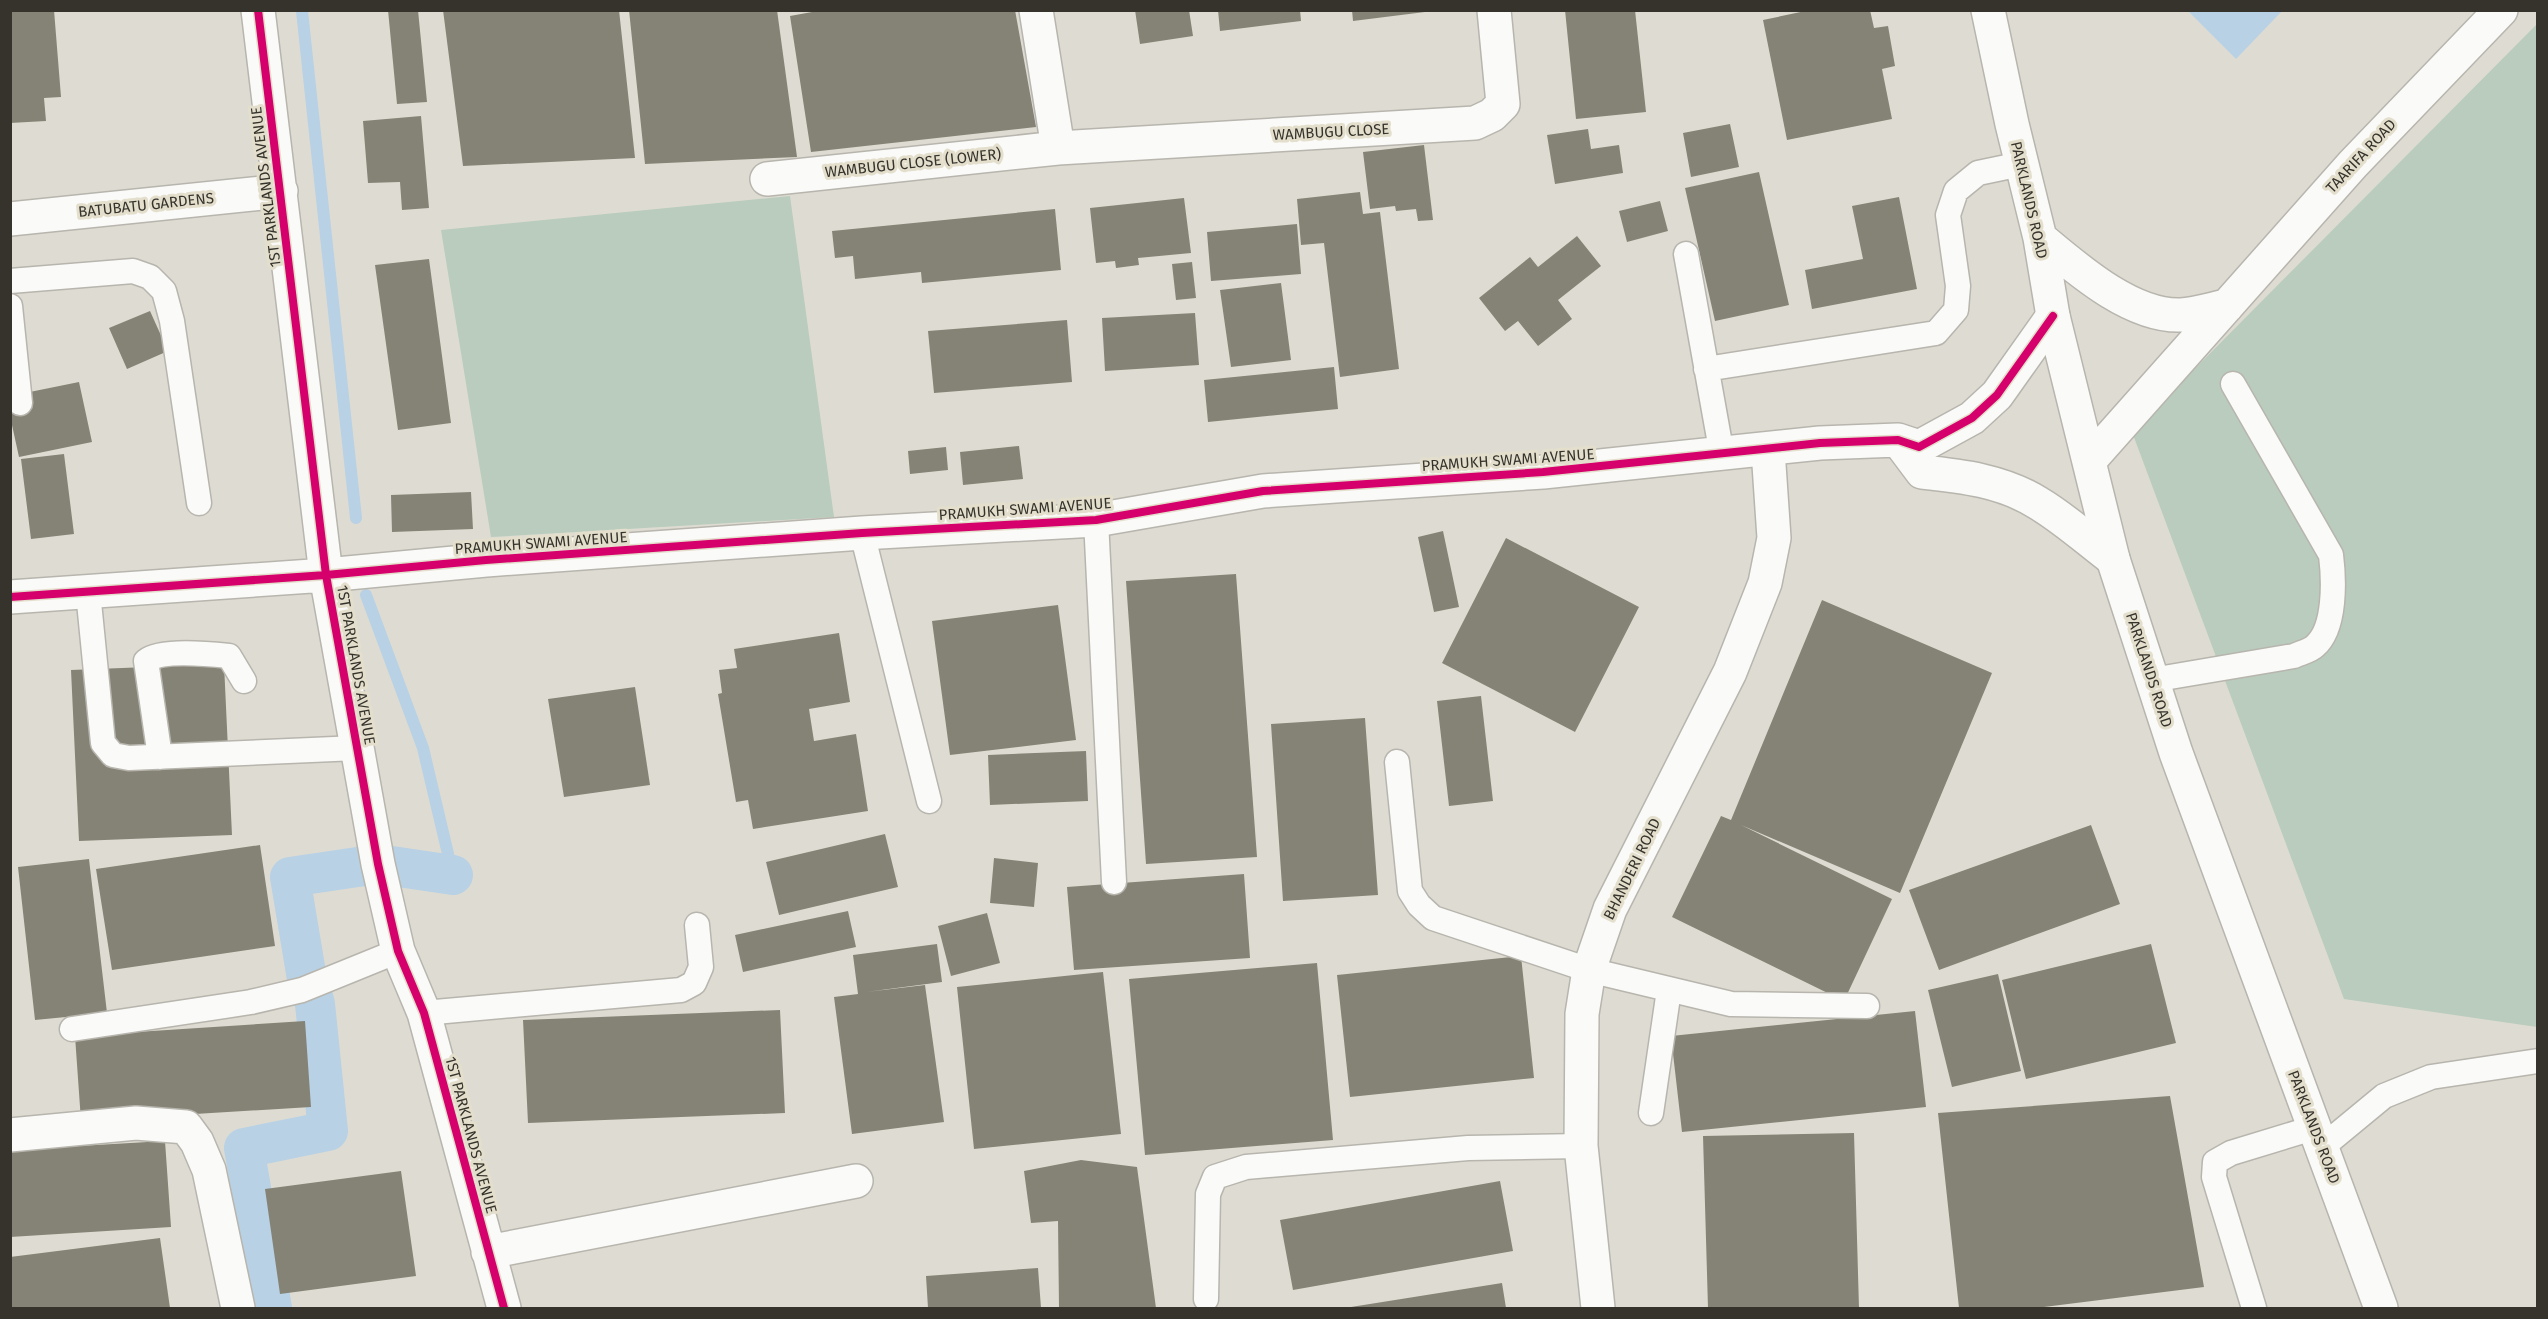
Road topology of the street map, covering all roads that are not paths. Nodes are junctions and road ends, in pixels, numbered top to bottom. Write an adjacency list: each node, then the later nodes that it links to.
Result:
1 (258, 10): 9 (street, 1ST PARKLANDS AVENUE)
2 (1036, 10): 6 (street)
3 (1494, 10): 6 (street, WAMBUGU CLOSE)
4 (1988, 10): 7 (street, PARKLANDS ROAD)
5 (2501, 10): 15 (street, TAARIFA ROAD)
6 (1058, 148): 8 (street, WAMBUGU CLOSE (LOWER))
7 (2021, 164): 11 (street, PARKLANDS ROAD); 17 (lane)
8 (767, 179)
9 (280, 191): 10 (street, BATUBATU GARDENS); 28 (street, 1ST PARKLANDS AVENUE)
10 (10, 219)
11 (2040, 238): 15 (street); 16 (street, PARKLANDS ROAD)
12 (1686, 254): 17 (lane)
13 (10, 281): 24 (lane)
14 (10, 306): 19 (lane)
15 (2227, 306): 23 (street, TAARIFA ROAD)
16 (2053, 316): 20 (street, PRAMUKH SWAMI AVENUE); 23 (street, PARKLANDS ROAD)
17 (1706, 369): 22 (lane)
18 (2233, 384): 31 (lane)
19 (20, 403)
20 (1898, 440): 21 (street, PRAMUKH SWAMI AVENUE); 27 (street)
21 (1768, 450): 22 (street, PRAMUKH SWAMI AVENUE); 40 (street, BHANDERI ROAD)
22 (1722, 455): 25 (street, PRAMUKH SWAMI AVENUE)
23 (2090, 460): 27 (street, PARKLANDS ROAD)
24 (199, 503)
25 (1095, 520): 26 (street, PRAMUKH SWAMI AVENUE); 37 (lane)
26 (862, 533): 28 (street, PRAMUKH SWAMI AVENUE); 36 (lane)
27 (2113, 560): 31 (street, PARKLANDS ROAD)
28 (326, 575): 29 (street, PRAMUKH SWAMI AVENUE); 33 (street, 1ST PARKLANDS AVENUE)
29 (88, 592): 30 (street, PRAMUKH SWAMI AVENUE); 34 (lane)
30 (10, 597)
31 (2152, 680): 48 (street, PARKLANDS ROAD)
32 (244, 681): 34 (lane)
33 (357, 748): 34 (lane); 39 (street, 1ST PARKLANDS AVENUE)
34 (160, 757)
35 (1397, 762): 40 (lane)
36 (929, 801)
37 (1114, 882)
38 (697, 925): 43 (lane)
39 (398, 951): 43 (street, 1ST PARKLANDS AVENUE); 44 (lane)
40 (1589, 970): 41 (lane); 49 (street, BHANDERI ROAD)
41 (1669, 990): 42 (lane); 46 (lane)
42 (1867, 1006)
43 (424, 1013): 51 (street, 1ST PARKLANDS AVENUE)
44 (72, 1029)
45 (2538, 1061): 48 (lane)
46 (1651, 1113)
47 (10, 1135): 53 (street)
48 (2317, 1138): 56 (lane); 57 (street, PARKLANDS ROAD)
49 (1581, 1146): 52 (lane); 55 (street, BHANDERI ROAD)
50 (856, 1181): 51 (street)
51 (488, 1252): 54 (street, 1ST PARKLANDS AVENUE)
52 (1206, 1299)
53 (238, 1308)
54 (504, 1308)
55 (1598, 1308)
56 (2254, 1308)
57 (2381, 1308)

